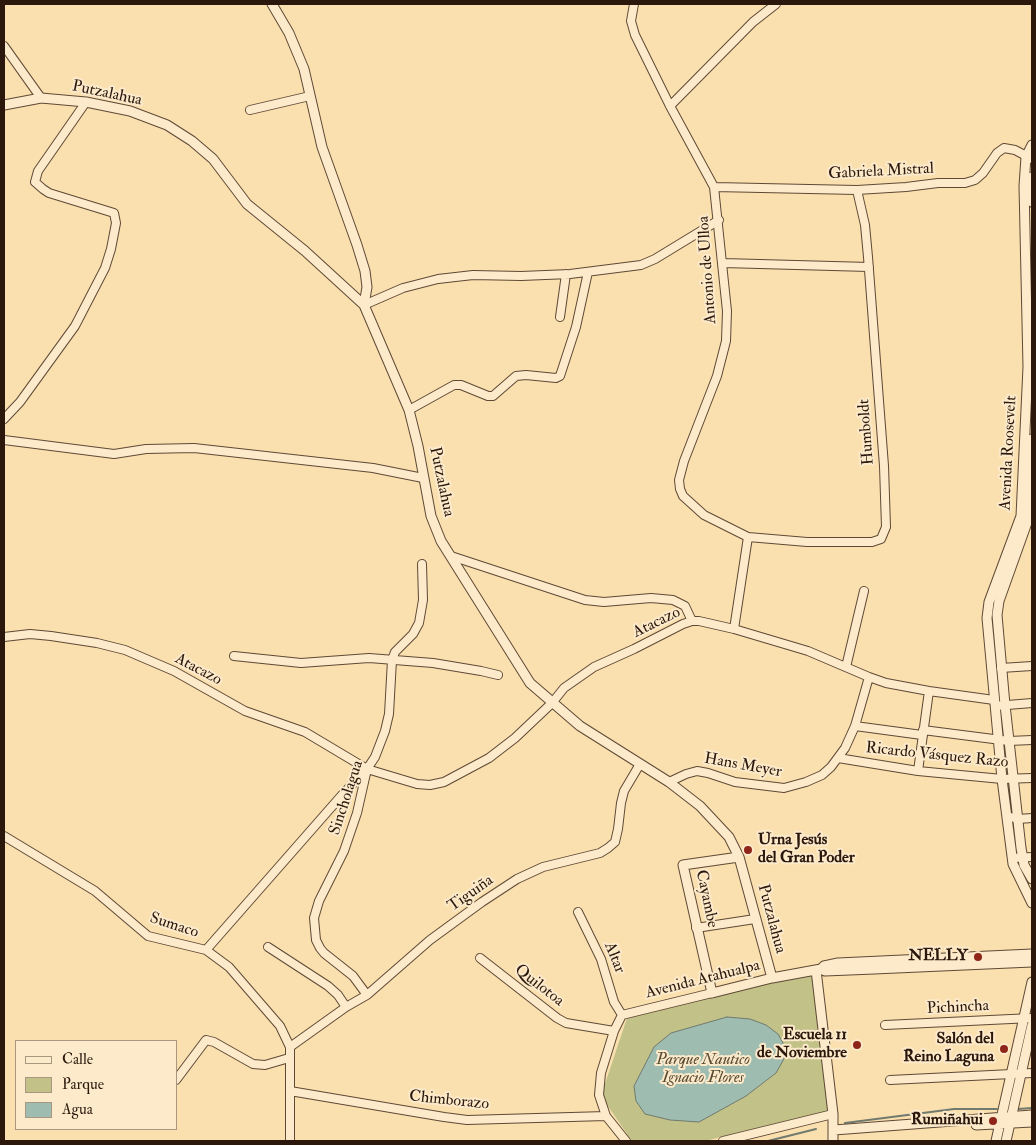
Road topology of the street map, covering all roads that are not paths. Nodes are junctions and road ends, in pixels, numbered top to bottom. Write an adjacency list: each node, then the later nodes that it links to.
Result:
1 (272, 4): 5 (street)
2 (634, 4): 9 (street, Antonio de Ulloa)
3 (776, 4): 9 (street)
4 (4, 46): 6 (street)
5 (310, 96): 10 (street); 22 (street)
6 (41, 98): 7 (street, Putzalahua); 8 (street, Putzalahua)
7 (86, 102): 22 (street, Putzalahua); 25 (street)
8 (4, 105)
9 (670, 106): 14 (street, Antonio de Ulloa)
10 (250, 110)
11 (1032, 145): 12 (street, Avenida Roosevelt)
12 (1029, 158): 15 (street, Gabriela Mistral); 45 (street, Avenida Roosevelt)
13 (1032, 177): 16 (street)
14 (714, 188): 15 (street, Gabriela Mistral); 17 (street, Antonio de Ulloa)
15 (856, 190): 19 (street, Humboldt)
16 (1032, 202)
17 (719, 220): 18 (street, Antonio de Ulloa); 20 (street)
18 (723, 263): 19 (street); 29 (street, Antonio de Ulloa)
19 (869, 267): 29 (street, Humboldt)
20 (588, 272): 21 (street); 24 (street)
21 (566, 274): 22 (street); 23 (street)
22 (364, 306): 24 (street, Putzalahua)
23 (560, 317)
24 (408, 410): 28 (street, Putzalahua)
25 (4, 419)
26 (1032, 439): 40 (street, Avenida Roosevelt)
27 (4, 440): 28 (street)
28 (423, 478): 30 (street, Putzalahua)
29 (748, 537): 34 (street)
30 (451, 556): 33 (street); 44 (street, Putzalahua)
31 (422, 564): 37 (street)
32 (864, 591): 39 (street)
33 (692, 621): 34 (street, Atacazo); 44 (street, Atacazo)
34 (734, 629): 39 (street, Atacazo)
35 (4, 638): 55 (street, Atacazo)
36 (234, 656): 37 (street)
37 (392, 660): 41 (street); 55 (street, Sincholagua)
38 (1032, 666): 40 (street)
39 (846, 667): 42 (street, Atacazo)
40 (1001, 668): 47 (street, Avenida Roosevelt)
41 (498, 675)
42 (869, 678): 43 (street, Atacazo); 48 (street, Hans Meyer)
43 (929, 691): 45 (street, Atacazo); 49 (street)
44 (552, 703): 54 (street, Putzalahua); 55 (street, Atacazo)
45 (994, 703): 47 (street, Atacazo); 50 (street, Avenida Roosevelt)
46 (1032, 703): 47 (street, Atacazo)
47 (1005, 705): 52 (street, Avenida Roosevelt)
48 (855, 726): 49 (street); 53 (street, Hans Meyer)
49 (923, 732): 50 (street); 56 (street)
50 (999, 739): 52 (street); 59 (street, Avenida Roosevelt)
51 (1032, 740): 52 (street)
52 (1009, 741): 57 (street, Avenida Roosevelt)
53 (838, 758): 56 (street, Ricardo Vásquez Razo); 60 (street, Hans Meyer)
54 (640, 764): 60 (street, Putzalahua); 82 (street, Tiguiña)
55 (367, 769): 74 (street); 82 (street, Sincholagua)
56 (918, 771): 59 (street, Ricardo Vásquez Razo)
57 (1013, 778): 58 (street, Ricardo Vásquez Razo); 59 (street, Ricardo Vásquez Razo); 63 (street, Avenida Roosevelt)
58 (1032, 778)
59 (1002, 779): 61 (street, Avenida Roosevelt)
60 (669, 782): 65 (street, Putzalahua)
61 (1007, 816): 63 (street); 67 (street, Avenida Roosevelt)
62 (1032, 818): 63 (street)
63 (1018, 819): 66 (street, Avenida Roosevelt)
64 (4, 836): 74 (street, Sumaco)
65 (739, 857): 71 (street, Putzalahua); 72 (street, Cayambe)
66 (1028, 857): 67 (street); 68 (street, Avenida Roosevelt)
67 (1012, 858): 69 (street, Avenida Roosevelt)
68 (1032, 879)
69 (1032, 903)
70 (578, 912): 84 (street, Altar)
71 (755, 919): 72 (street); 79 (street, Putzalahua)
72 (696, 928): 81 (street, Cayambe)
73 (268, 947): 83 (street)
74 (206, 950): 89 (street, Sumaco)
75 (1032, 954): 78 (street, Avenida Atahualpa)
76 (480, 958): 88 (street, Quilotoa)
77 (1032, 962): 78 (street, Avenida Atahualpa)
78 (818, 970): 79 (street, Avenida Atahualpa); 98 (street)
79 (772, 978): 81 (street, Avenida Atahualpa)
80 (1032, 982): 85 (street)
81 (712, 994): 84 (street, Avenida Atahualpa)
82 (367, 995): 83 (street, Tiguiña)
83 (346, 1007): 89 (street, Tiguiña)
84 (622, 1015): 88 (street)
85 (1028, 1018): 86 (street, Pichincha); 92 (street)
86 (885, 1025)
87 (1032, 1025): 92 (street)
88 (614, 1031): 100 (street)
89 (290, 1047): 90 (street)
90 (290, 1058): 93 (street); 95 (street)
91 (1032, 1073): 92 (street)
92 (1016, 1074): 94 (street); 96 (street); 97 (street)
93 (178, 1077)
94 (890, 1080)
95 (290, 1091): 100 (street, Chimborazo); 105 (street)
96 (1005, 1100): 97 (street); 102 (street)
97 (1016, 1101): 101 (street)
98 (833, 1115): 104 (street); 107 (street)
99 (1032, 1115): 101 (street)
100 (606, 1116): 106 (street)
101 (1012, 1120): 102 (street); 103 (street); 109 (street)
102 (1000, 1121): 104 (street); 108 (street)
103 (1032, 1122)
104 (834, 1133)
105 (290, 1141)
106 (626, 1141)
107 (723, 1141)
108 (996, 1141)
109 (1006, 1141)

